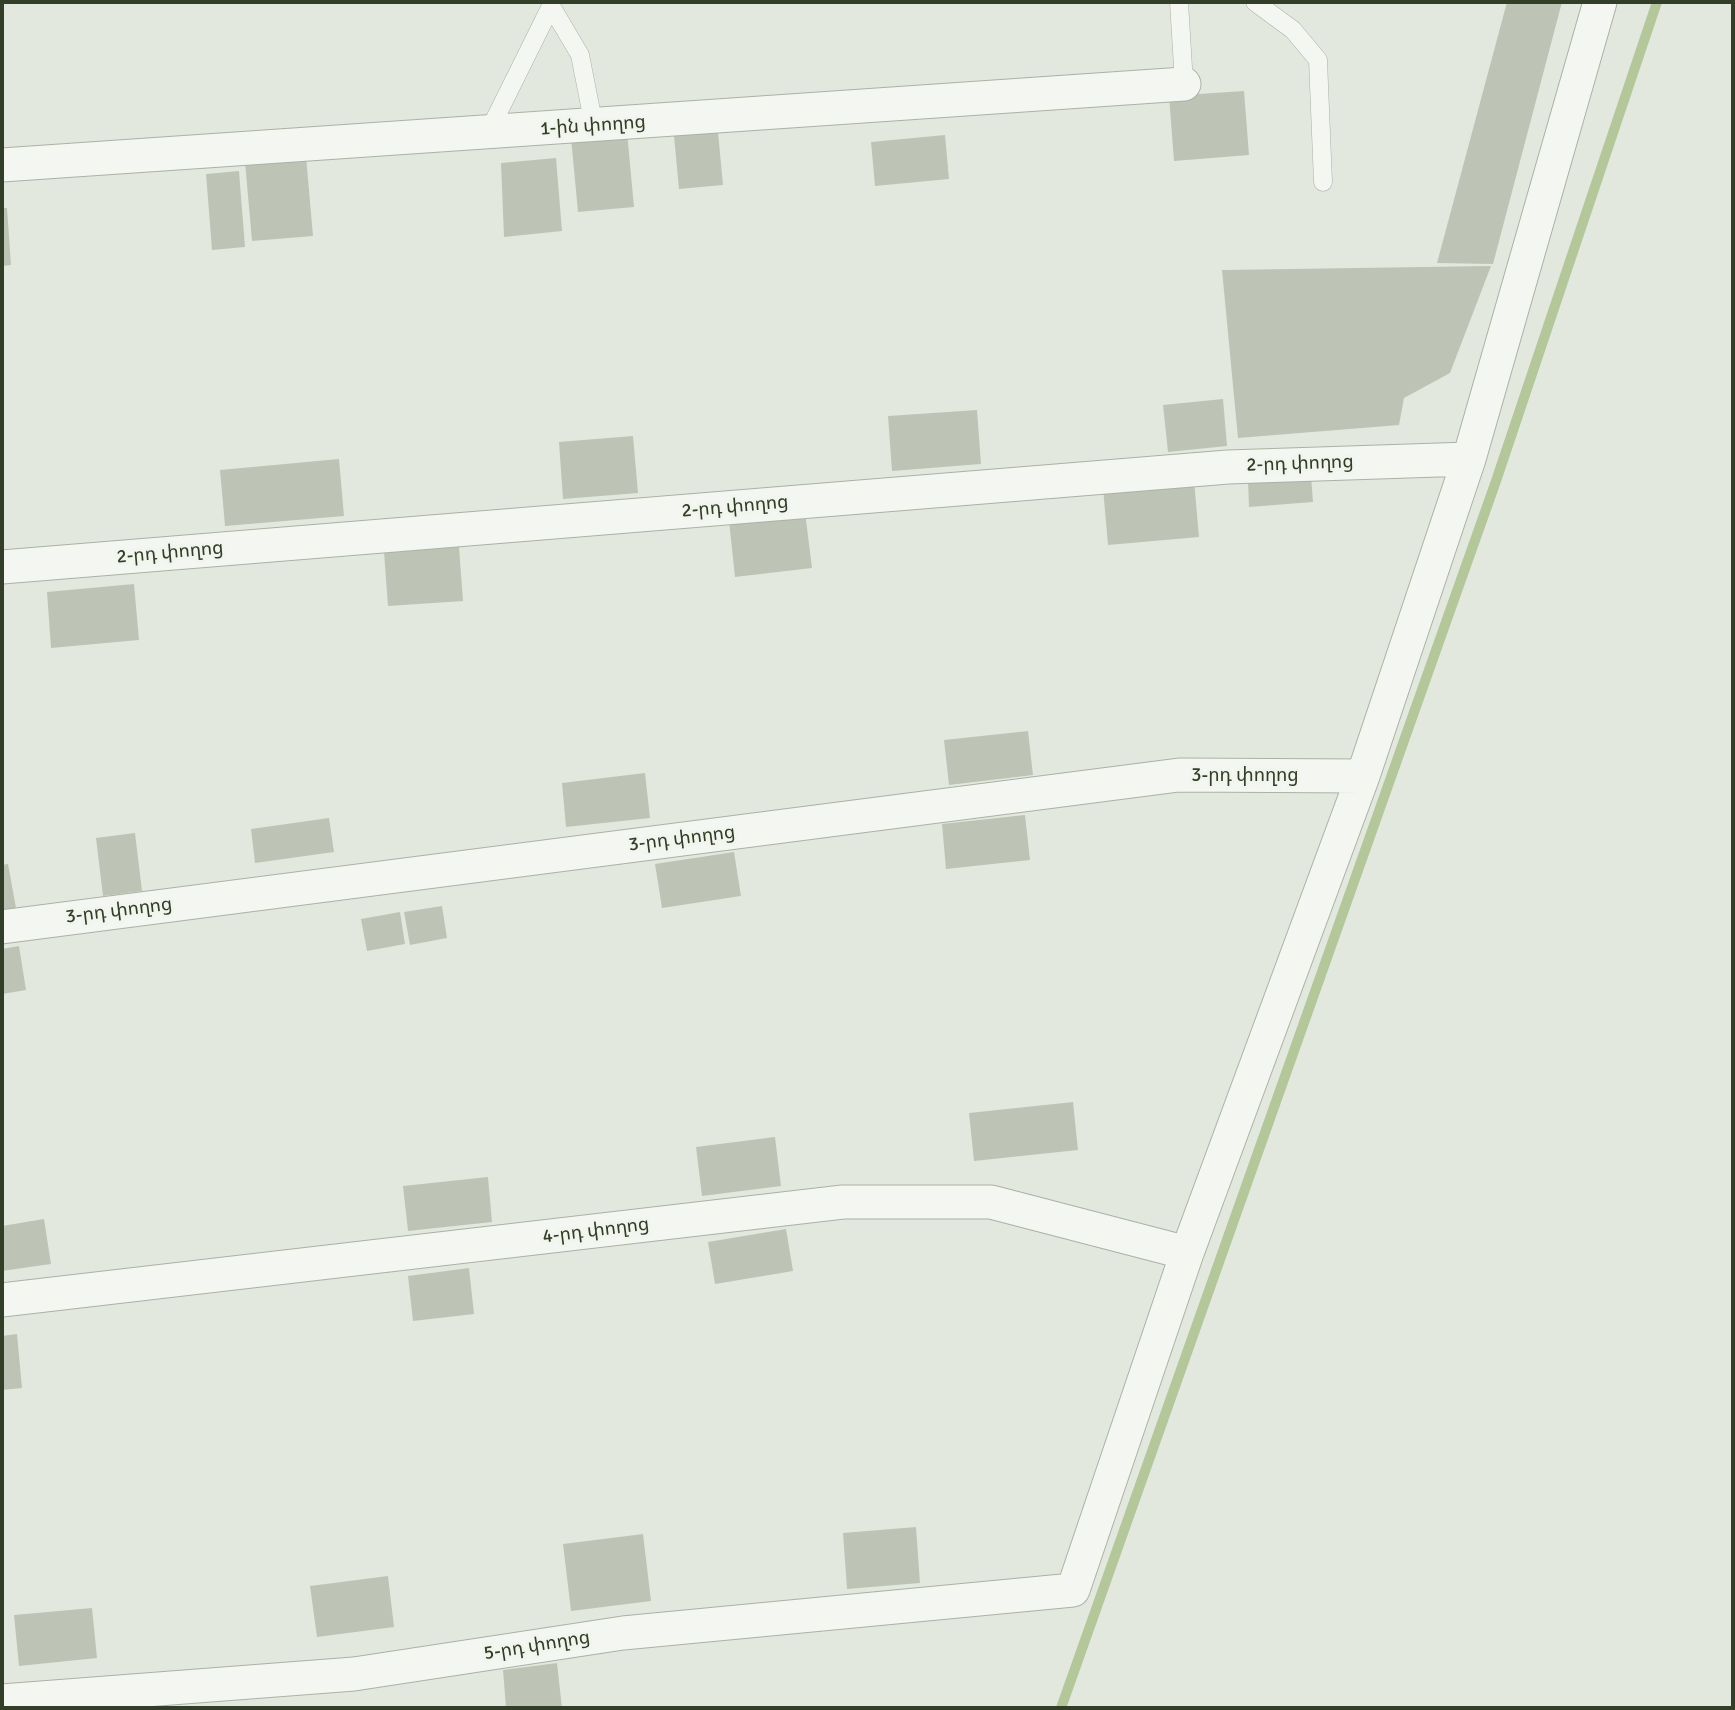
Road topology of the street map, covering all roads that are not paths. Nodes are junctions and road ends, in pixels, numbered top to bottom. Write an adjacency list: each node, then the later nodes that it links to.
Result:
1 (1179, 2): 5 (lane)
2 (1255, 2): 9 (lane)
3 (1600, 2): 10 (street)
4 (551, 4): 6 (lane); 7 (lane)
5 (1184, 84): 6 (street, 1-ին փողոց)
6 (594, 126): 7 (street, 1-ին փողոց)
7 (488, 133): 8 (street, 1-ին փողոց)
8 (2, 165)
9 (1324, 181)
10 (1469, 459): 11 (street, 2-րդ փողոց); 12 (street)
11 (2, 567)
12 (1363, 776): 13 (street, 3-րդ փողոց); 14 (street)
13 (2, 927)
14 (1187, 1253): 15 (street, 4-րդ փողոց); 16 (street, 5-րդ փողոց)
15 (2, 1300)
16 (2, 1701)

